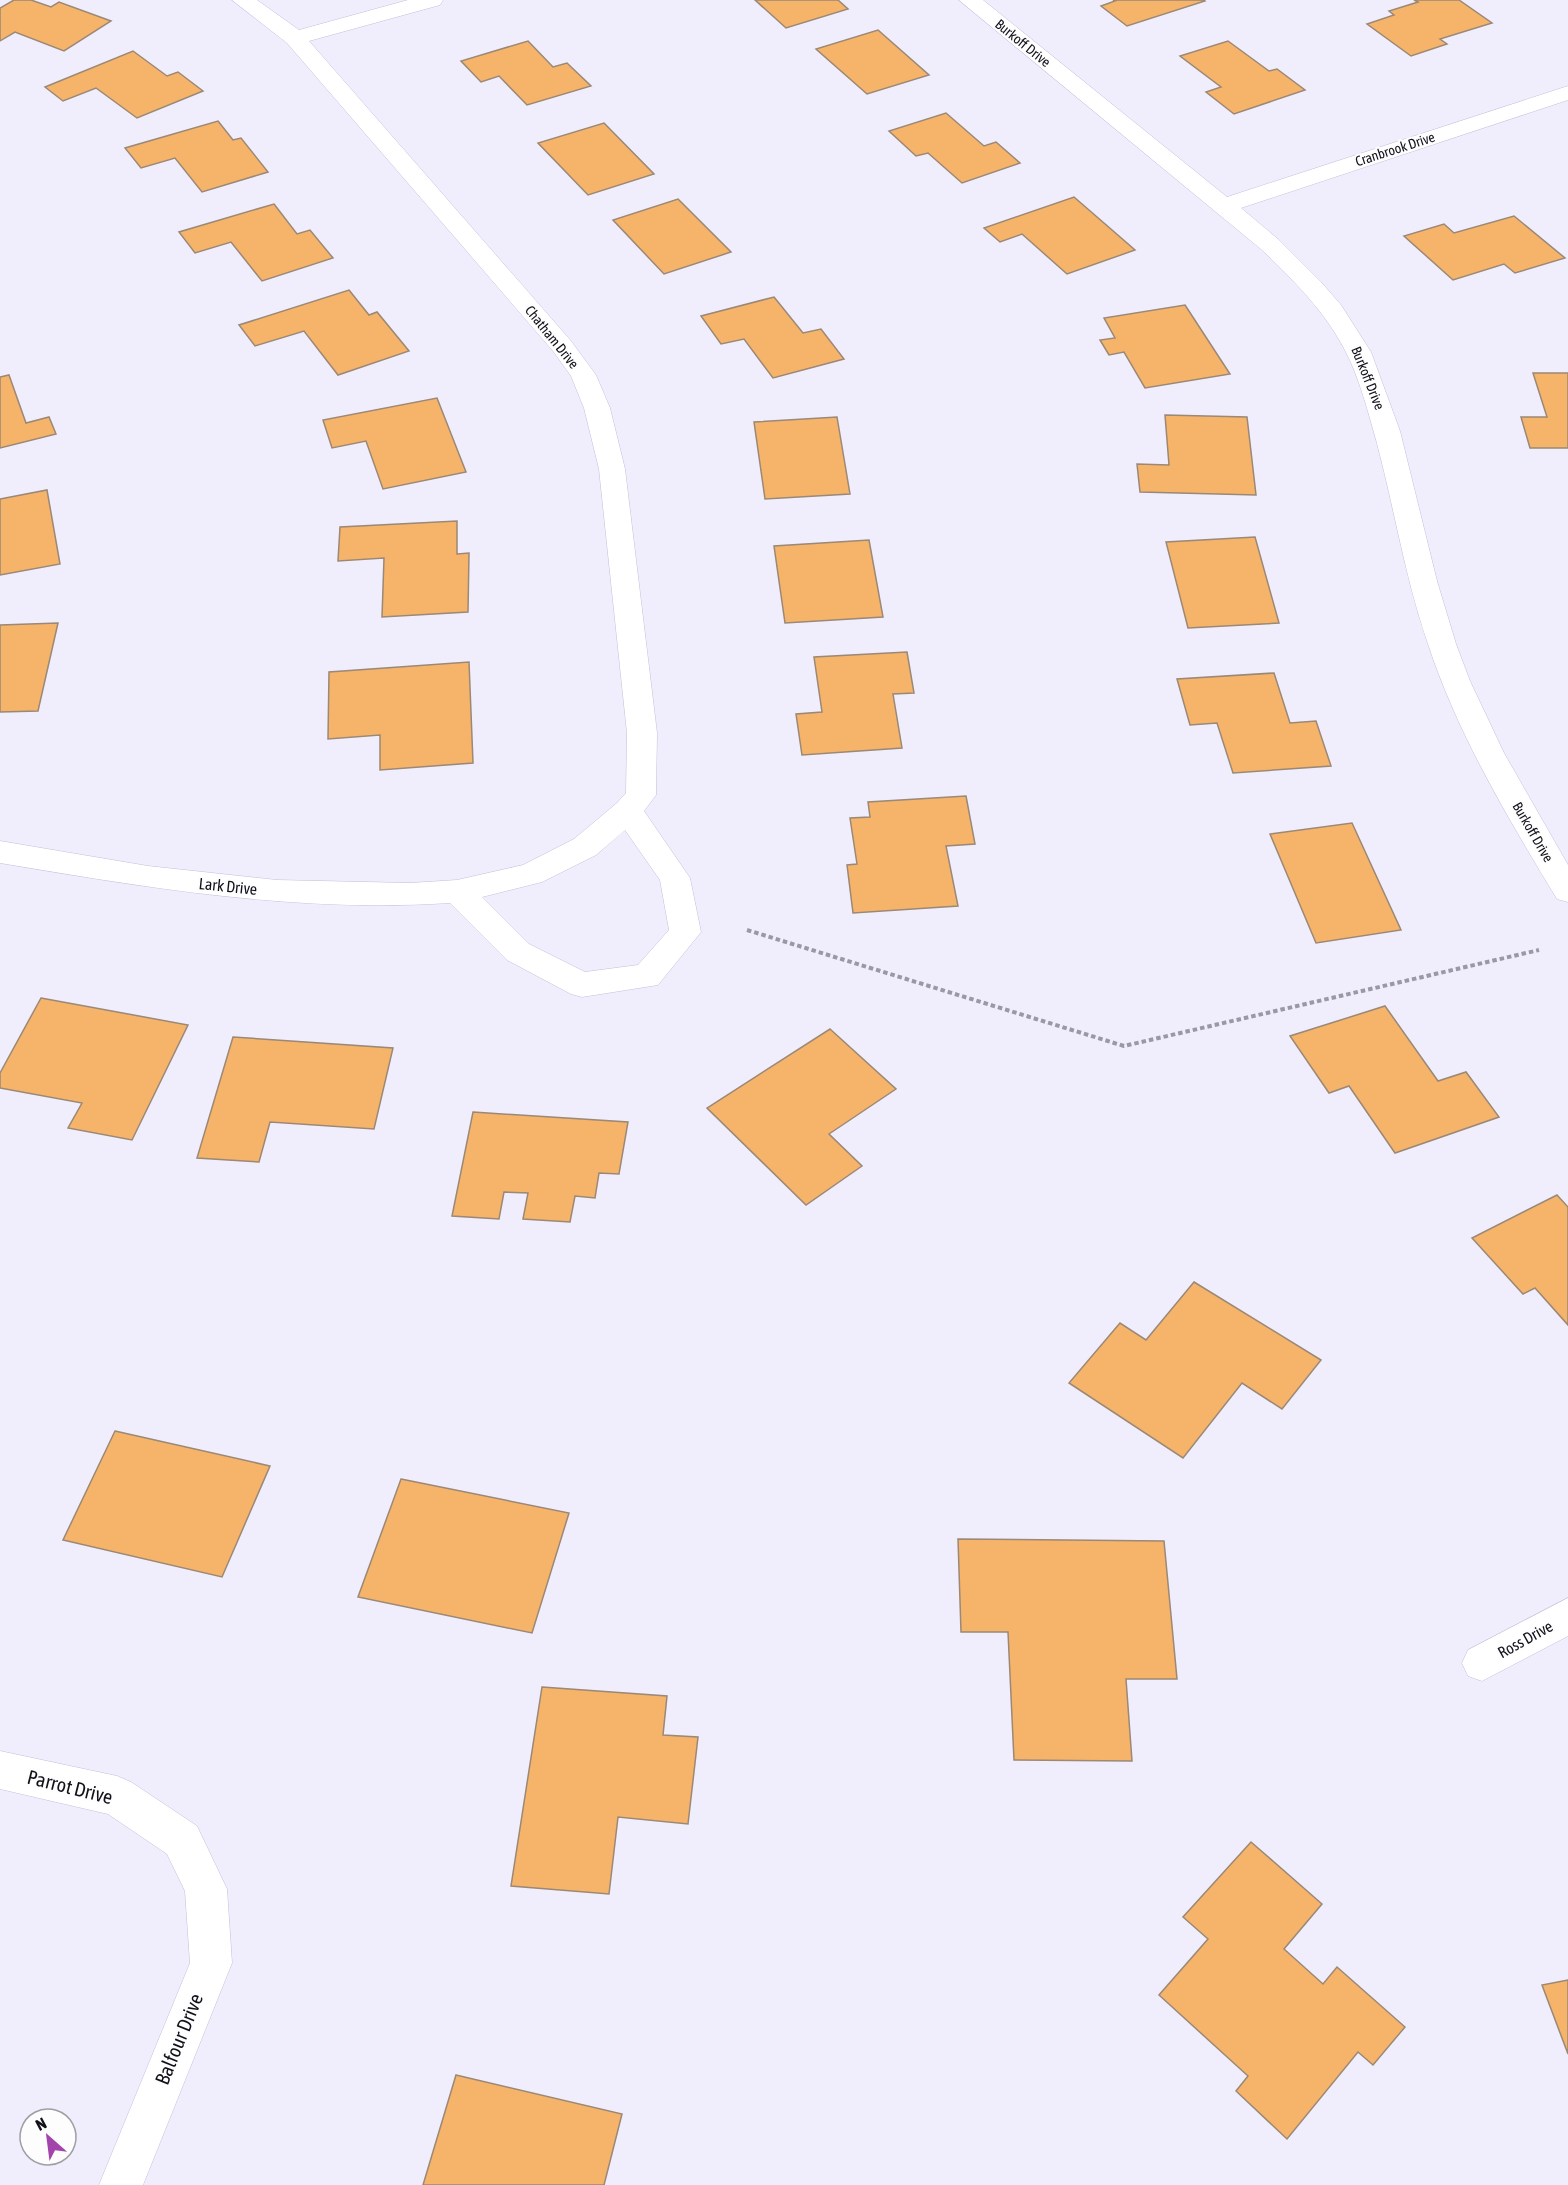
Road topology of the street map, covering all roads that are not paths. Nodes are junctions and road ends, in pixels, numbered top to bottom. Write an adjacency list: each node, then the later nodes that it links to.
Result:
1 (243, 0): 4 (street, Chatham Drive)
2 (432, 0): 4 (street)
3 (970, 0): 6 (street, Burkoff Drive)
4 (295, 38): 7 (street, Chatham Drive)
5 (1568, 93): 6 (street, Cranbrook Drive)
6 (1223, 206): 11 (street, Burkoff Drive)
7 (628, 811): 9 (street, Chatham Drive); 10 (street)
8 (0, 852): 10 (street, Lark Drive)
9 (531, 874): 10 (street, Lark Drive)
10 (458, 891)
11 (1568, 891)
12 (1568, 1616): 13 (street, Ross Drive)
13 (1482, 1663)
14 (0, 1770): 15 (street, Parrot Drive)
15 (206, 1889): 16 (street, Balfour Drive)
16 (121, 2185)

